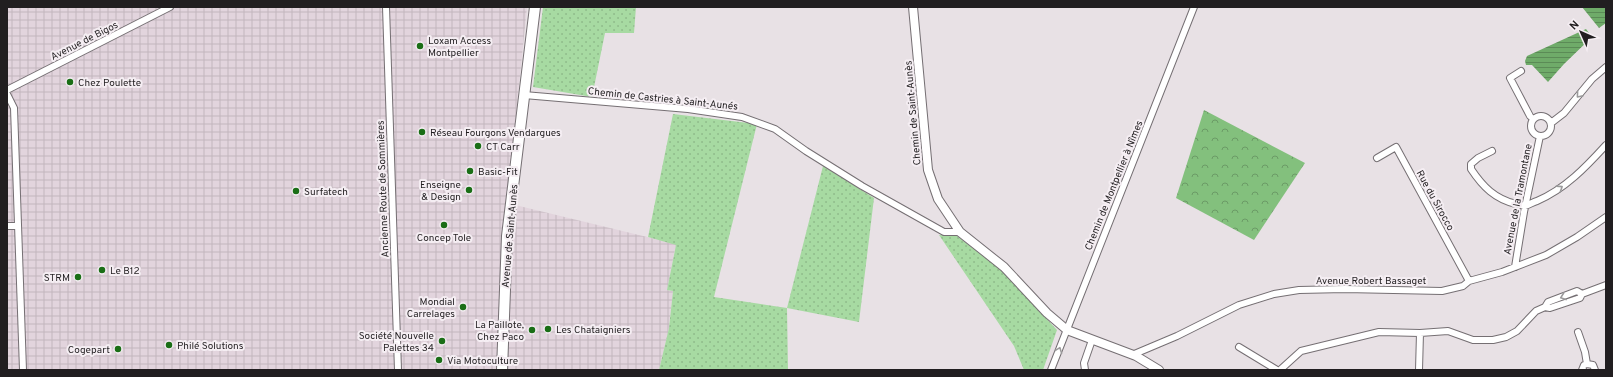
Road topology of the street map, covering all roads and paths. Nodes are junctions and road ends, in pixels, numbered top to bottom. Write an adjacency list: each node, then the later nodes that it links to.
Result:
1 (170, 7): 8 (street, Avenue de Bigos)
2 (386, 7): 34 (street, Ancienne Route de Sommières)
3 (535, 7): 10 (main road, Avenue de Saint-Aunès)
4 (913, 7): 21 (street, Chemin de Saint-Aunès)
5 (1194, 7): 25 (street, Chemin de Montpellier à Nîmes)
6 (1606, 67): 12 (street, one-way to 12)
7 (1521, 71): 11 (street)
8 (7, 90)
9 (7, 94): 20 (street)
10 (524, 95): 21 (street, Chemin de Castries à Saint-Aunés); 35 (main road, Avenue de Saint-Aunès)
11 (1533, 119): 12 (street); 13 (street)
12 (1551, 123): 13 (street)
13 (1540, 136): 17 (street, Avenue de la Tramontane)
14 (1606, 144): 17 (street, one-way to 14)
15 (1492, 151): 17 (street)
16 (1377, 158): 23 (street, Rue du Sirocco)
17 (1525, 206): 22 (street, Avenue de la Tramontane)
18 (1606, 217): 22 (street, Avenue Robert Bassaget)
19 (7, 226): 20 (street)
20 (18, 226): 33 (street)
21 (960, 232): 25 (street, Chemin de Saint-Aunès)
22 (1515, 267): 23 (street, Avenue Robert Bassaget)
23 (1469, 281): 30 (street, Avenue Robert Bassaget)
24 (1606, 285): 27 (street)
25 (1067, 330): 28 (street, Chemin de Saint-Aunès); 36 (street, Chemin de Montpellier à Nîmes, one-way to 25)
26 (1578, 332): 31 (street)
27 (1420, 333): 40 (street); 41 (street)
28 (1092, 340): 30 (street, Chemin de Saint-Aunès); 37 (street)
29 (1239, 347): 39 (street)
30 (1132, 355): 32 (street, Chemin de Saint-Aunès)
31 (1587, 364): 42 (street); 43 (street)
32 (1148, 367): 38 (street, Chemin de Saint-Aunès)
33 (23, 370)
34 (398, 370)
35 (502, 370)
36 (1051, 370)
37 (1084, 370)
38 (1159, 370)
39 (1277, 370)
40 (1280, 370)
41 (1419, 370)
42 (1582, 370)
43 (1595, 370)

